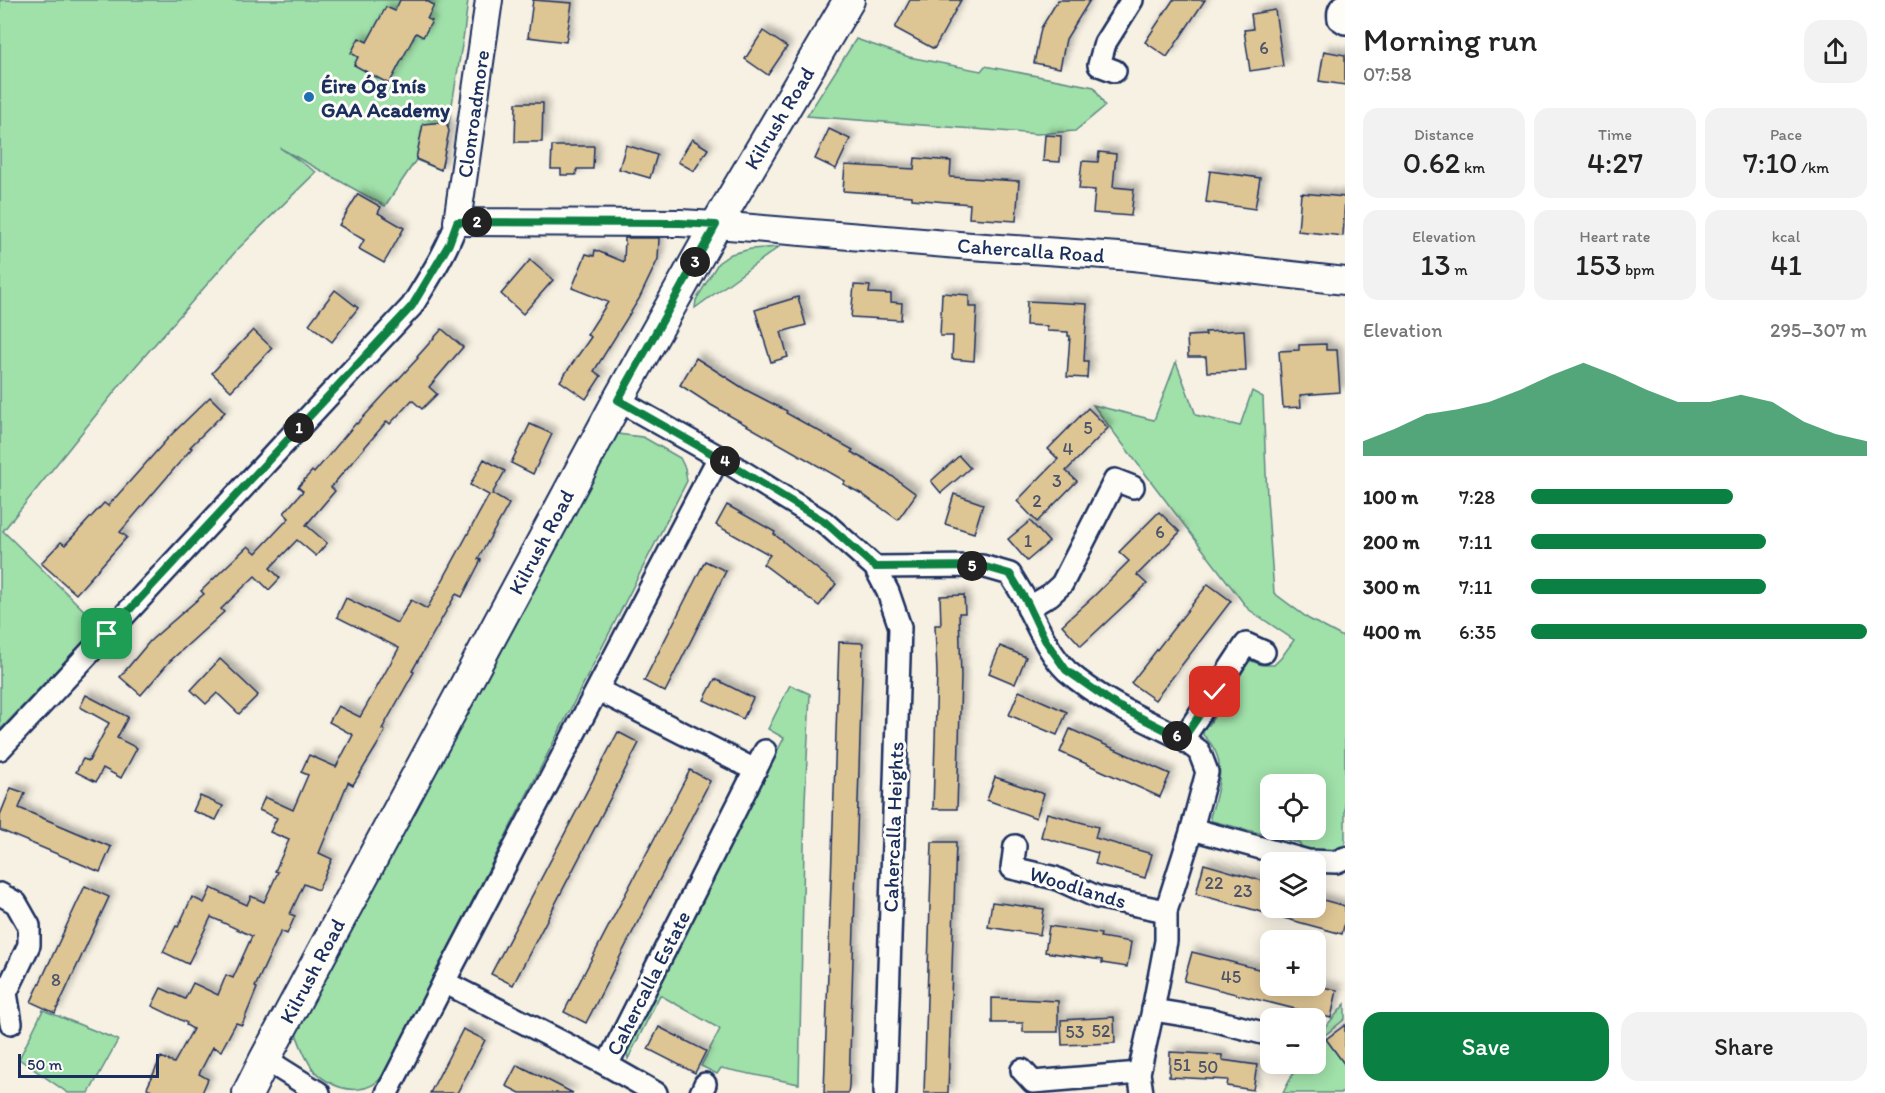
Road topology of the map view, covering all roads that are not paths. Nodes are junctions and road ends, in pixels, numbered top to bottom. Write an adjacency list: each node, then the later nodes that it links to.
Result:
1 (489, 0): 7 (street, Clonroadmore)
2 (849, 0): 8 (main road, Kilrush Road)
3 (1132, 0): 6 (street)
4 (1345, 5): 5 (street)
5 (1345, 23)
6 (1115, 70)
7 (457, 222): 8 (street); 18 (street)
8 (716, 225): 9 (street, Cahercalla Road); 10 (main road, Kilrush Road)
9 (1345, 281)
10 (618, 400): 11 (street); 28 (main road, Kilrush Road)
11 (718, 457): 13 (street); 16 (street)
12 (1133, 487): 14 (street)
13 (875, 567): 14 (street); 36 (street, Cahercalla Heights)
14 (1029, 608): 17 (street)
15 (1264, 652): 17 (street)
16 (598, 690): 24 (street); 29 (street, Cahercalla Estate)
17 (1183, 739): 19 (street)
18 (0, 749)
19 (1192, 829): 21 (street); 23 (street)
20 (1015, 846): 23 (street, Woodlands)
21 (1345, 858)
22 (0, 894): 26 (street)
23 (1166, 911): 25 (street)
24 (444, 982): 29 (street, Cahercalla Estate); 34 (street)
25 (1153, 1010): 27 (street); 31 (street)
26 (11, 1023)
27 (1260, 1032)
28 (265, 1059): 32 (main road, Kilrush Road); 33 (street)
29 (607, 1065): 35 (street)
30 (1022, 1070): 31 (street)
31 (1140, 1083)
32 (248, 1093)
33 (319, 1093)
34 (387, 1093)
35 (656, 1093)
36 (885, 1093)

